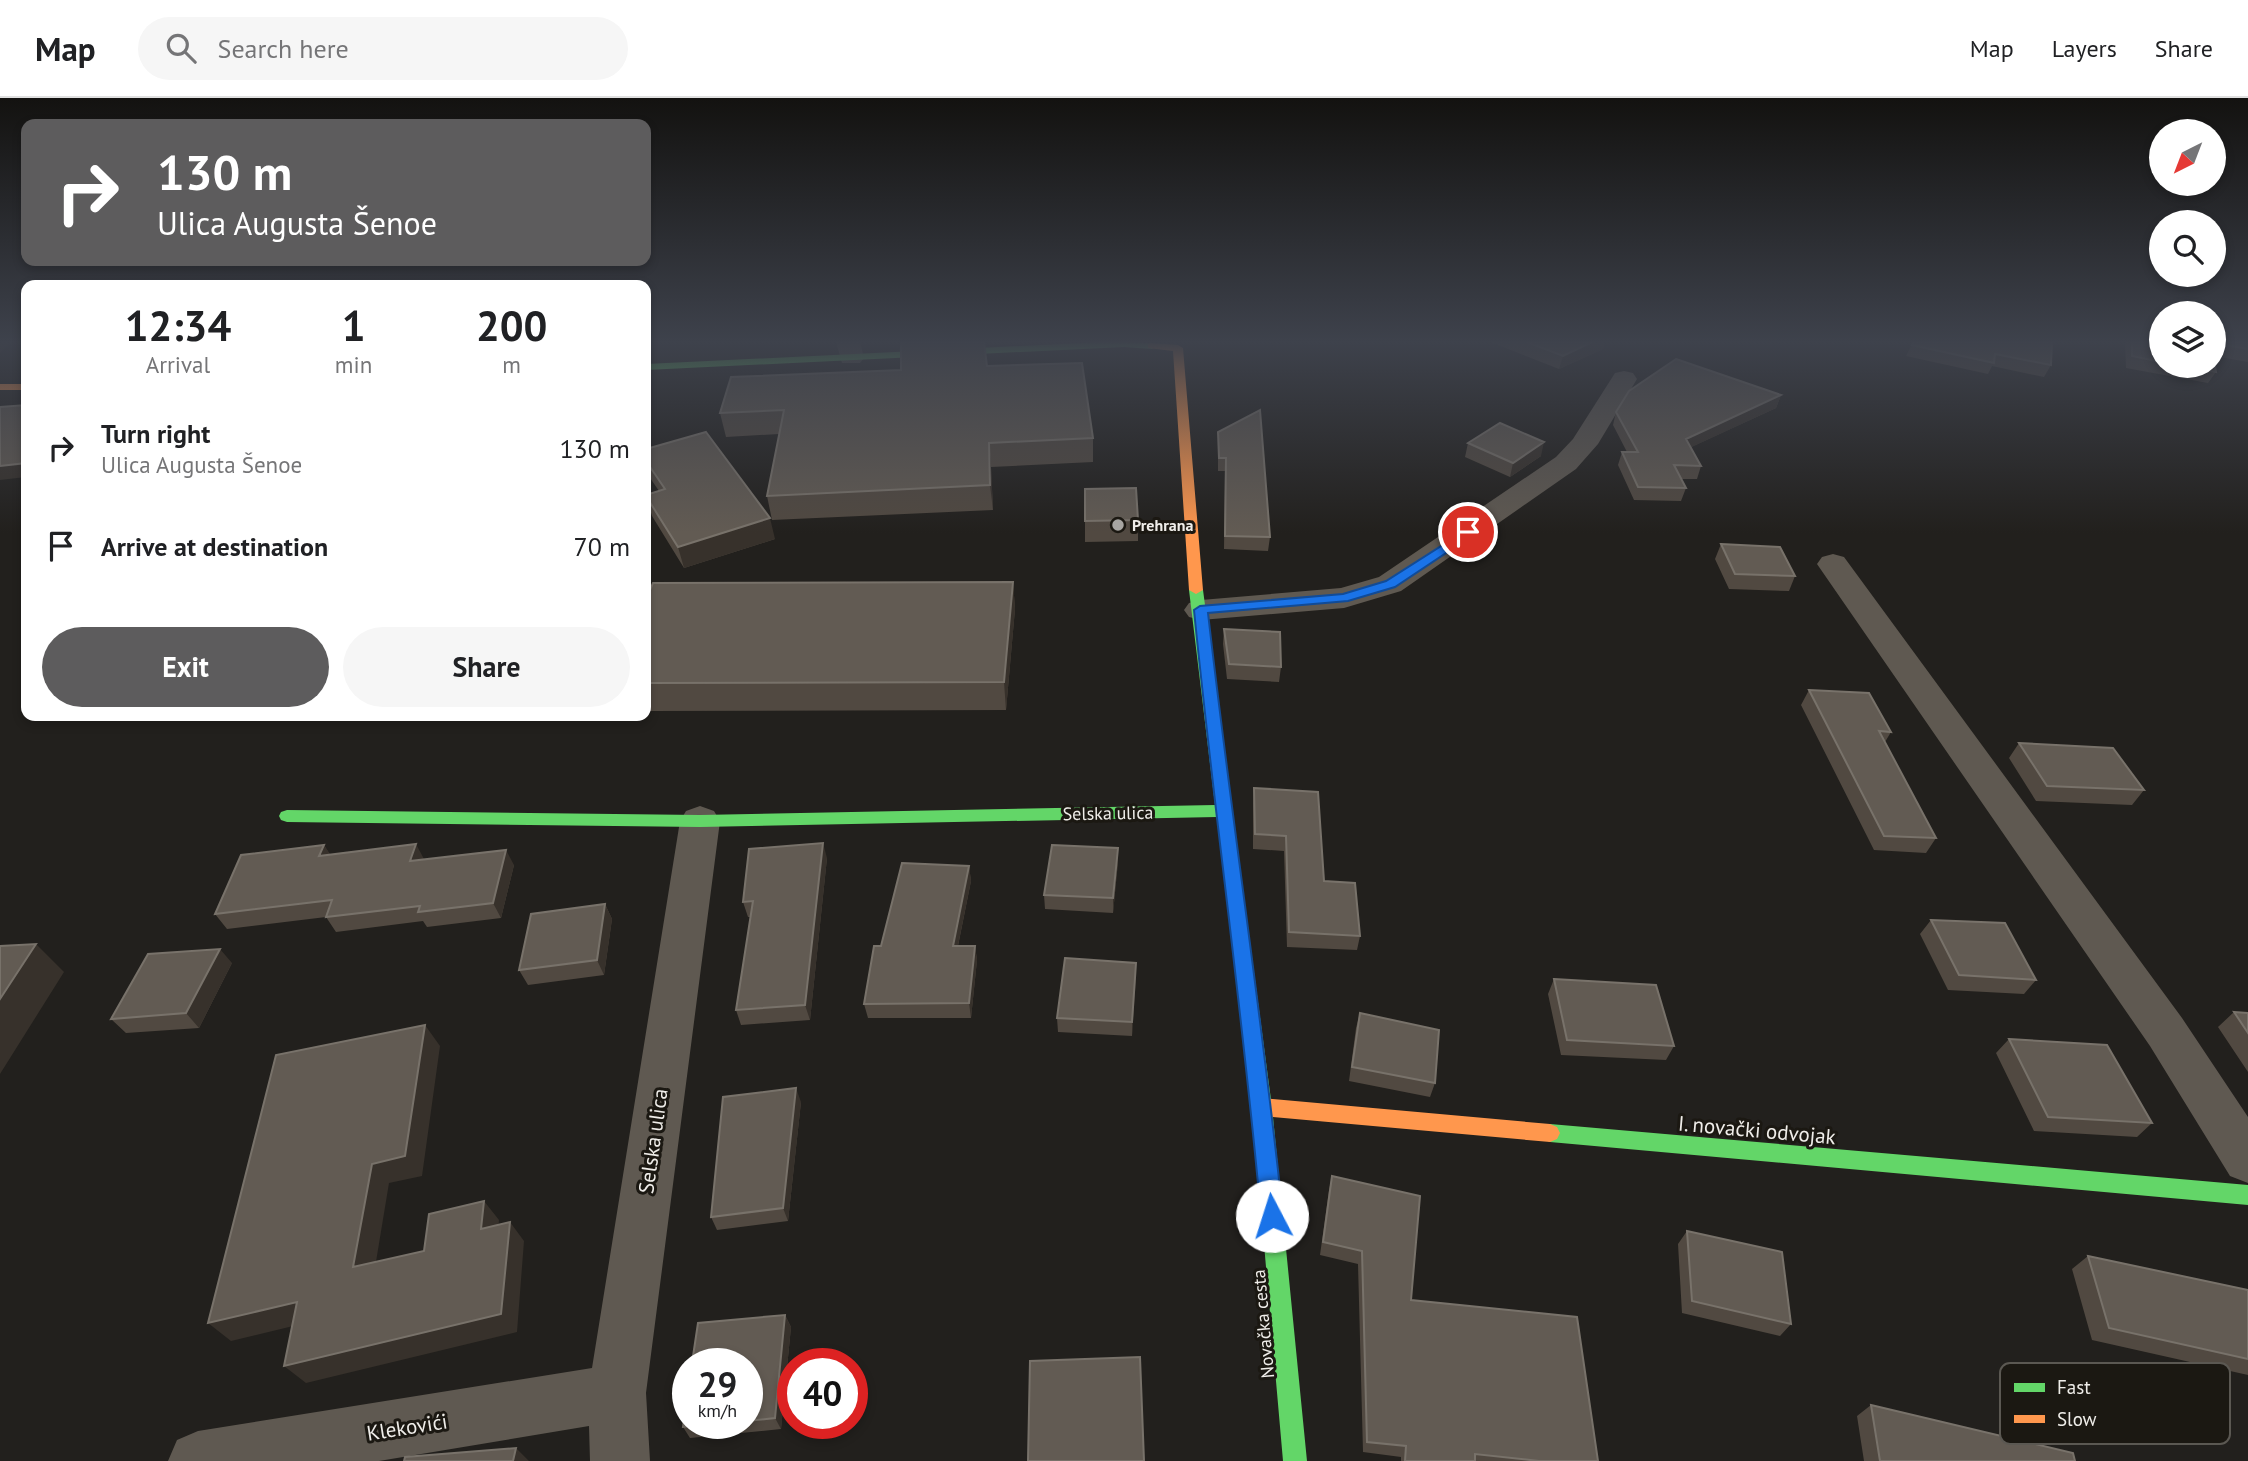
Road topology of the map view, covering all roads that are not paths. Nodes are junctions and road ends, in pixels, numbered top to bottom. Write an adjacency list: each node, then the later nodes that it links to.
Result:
1 (1185, 406): 4 (street, Novačka cesta)
2 (1608, 406): 4 (street)
3 (1833, 564): 9 (street)
4 (1200, 610): 5 (street, Novačka cesta)
5 (1222, 811): 7 (street, Selska ulica); 8 (street, Novačka cesta)
6 (287, 816): 7 (street, Selska ulica)
7 (700, 821): 11 (street, Selska ulica)
8 (1262, 1107): 10 (street, I. novački odvojak); 14 (street, Novačka cesta)
9 (2248, 1160)
10 (2248, 1195)
11 (617, 1393): 12 (street, Klekovići); 13 (street, Selska ulica)
12 (198, 1461)
13 (620, 1461)
14 (1296, 1461)

